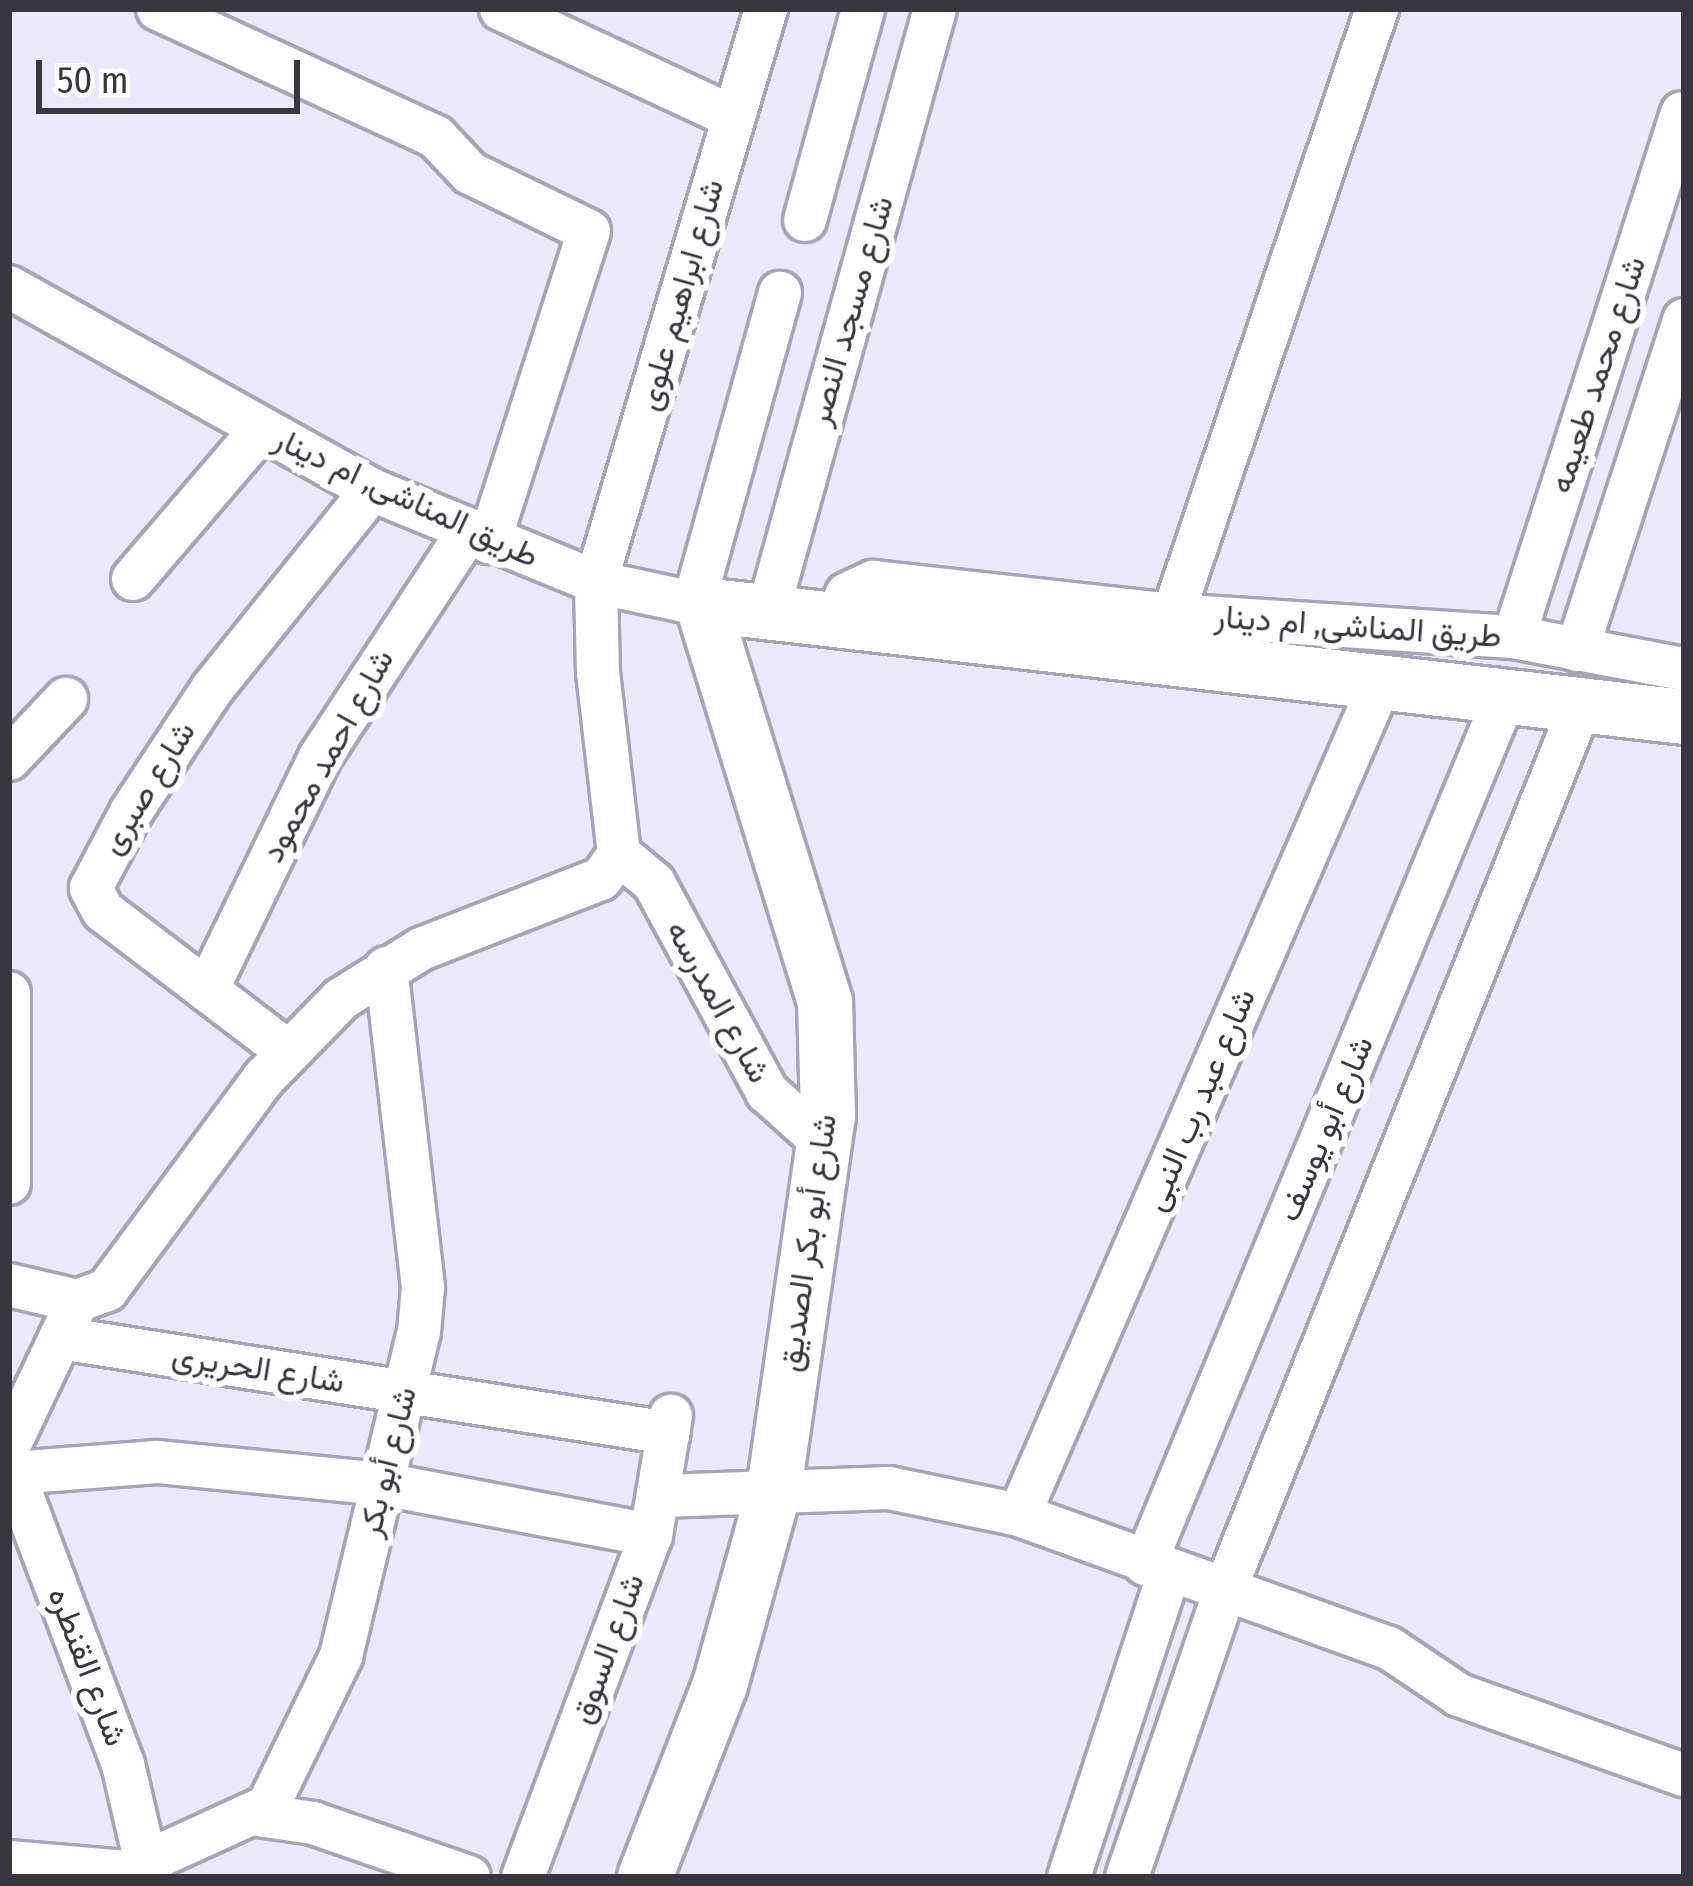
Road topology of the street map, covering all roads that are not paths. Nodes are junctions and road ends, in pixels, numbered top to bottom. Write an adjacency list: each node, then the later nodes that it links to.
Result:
1 (158, 9): 15 (street, شارع احمد محمود)
2 (501, 9): 8 (street)
3 (766, 9): 8 (street, شارع ابراهيم علوى)
4 (863, 9): 9 (street)
5 (935, 9): 19 (street, شارع مسجد النصر)
6 (1377, 9): 20 (street)
7 (1682, 113): 22 (street, شارع محمد طعيمه)
8 (733, 117): 17 (street, شارع ابراهيم علوى)
9 (805, 220)
10 (9, 287): 13 (street, طريق المناشى, ام دينار)
11 (780, 293): 18 (street)
12 (1684, 320): 24 (street)
13 (260, 430): 14 (street, طريق المناشى, ام دينار); 16 (street)
14 (371, 490): 15 (street, طريق المناشى, ام دينار); 32 (street, شارع صبرى)
15 (478, 538): 17 (street, طريق المناشى, ام دينار); 32 (street, شارع احمد محمود)
16 (133, 579)
17 (596, 582): 18 (street, طريق المناشى, ام دينار); 30 (street, شارع ابراهيم علوى)
18 (698, 604): 19 (street, طريق المناشى, ام دينار); 35 (street, شارع أبو بكر الصديق)
19 (768, 612): 21 (street, طريق المناشى, ام دينار)
20 (1174, 615): 21 (street, طريق المناشى, ام دينار); 22 (street, طريق المناشى, ام دينار)
21 (834, 620): 25 (street, طريق المناشى, ام دينار)
22 (1514, 637): 24 (street, طريق المناشى, ام دينار)
23 (1684, 669): 24 (street, طريق المناشى, ام دينار)
24 (1580, 675): 26 (street, طريق المناشى, ام دينار); 28 (street, طريق المناشى, ام دينار); 47 (street)
25 (1380, 684): 26 (street, طريق المناشى, ام دينار); 45 (street, شارع عبد رب النبى)
26 (1506, 694): 46 (street, شارع أبو يوسف)
27 (66, 699): 29 (street)
28 (1684, 718)
29 (9, 759)
30 (619, 854): 31 (street); 35 (street, شارع المدرسه)
31 (386, 968): 34 (street); 39 (street, شارع أبو بكر)
32 (207, 990): 34 (street, شارع صبرى)
33 (9, 993): 36 (street)
34 (287, 1051): 38 (street)
35 (825, 1144): 43 (street, شارع أبو بكر الصديق)
36 (9, 1183)
37 (9, 1286): 38 (street, شارع الحريرى)
38 (69, 1320): 39 (street, شارع الحريرى); 41 (street)
39 (405, 1392): 40 (street, شارع الحريرى); 42 (street, شارع أبو بكر)
40 (670, 1424): 44 (street, شارع السوق)
41 (11, 1460): 42 (street); 51 (street, شارع القنطره)
42 (383, 1484): 44 (street); 49 (street, شارع أبو بكر)
43 (774, 1490): 44 (street); 45 (street); 54 (street, شارع أبو بكر الصديق)
44 (656, 1515): 53 (street, شارع السوق)
45 (1019, 1515): 46 (street)
46 (1157, 1568): 47 (street); 55 (street, شارع أبو يوسف)
47 (1225, 1590): 48 (street); 56 (street)
48 (1684, 1775)
49 (251, 1814): 51 (street, شارع أبو بكر); 52 (street)
50 (9, 1862): 51 (street)
51 (148, 1871)
52 (469, 1877)
53 (523, 1877)
54 (645, 1877)
55 (1070, 1877)
56 (1127, 1877)

